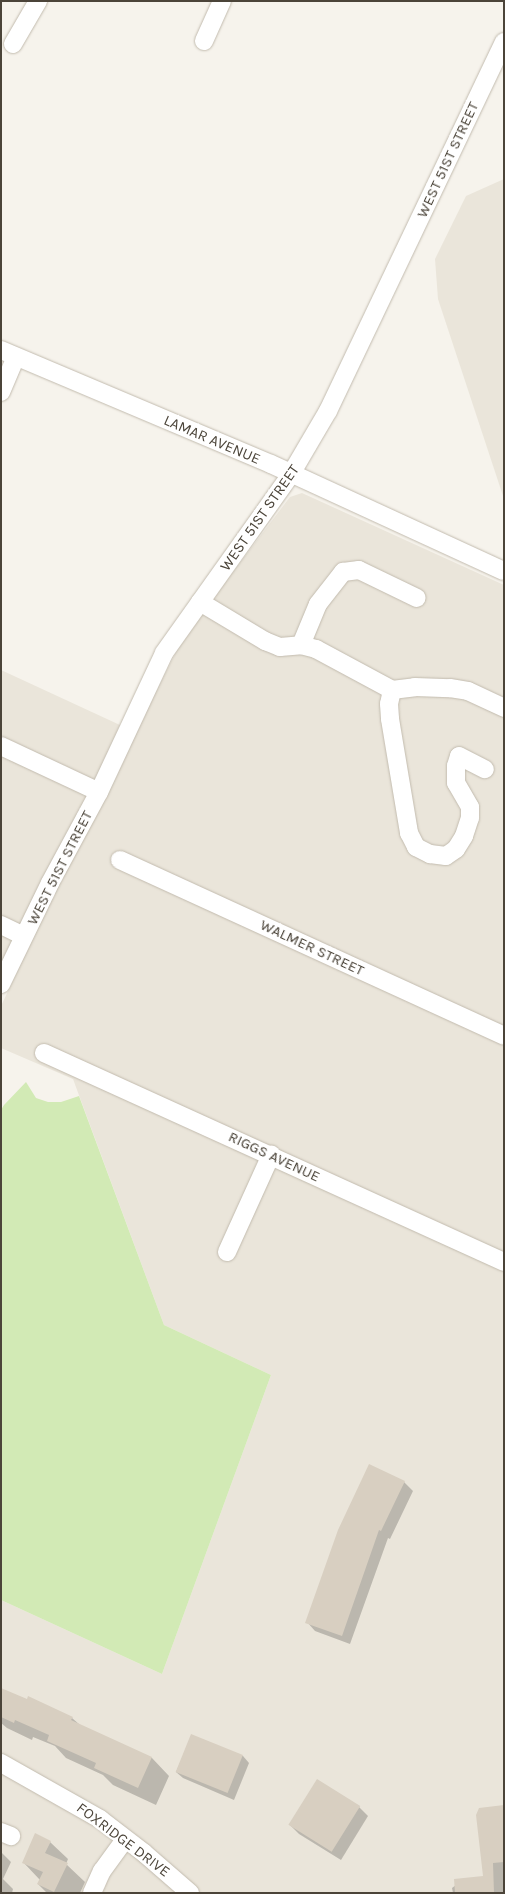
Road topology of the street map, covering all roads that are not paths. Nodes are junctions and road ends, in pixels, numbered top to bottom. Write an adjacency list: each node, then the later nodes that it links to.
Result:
1 (38, 1): 5 (street)
2 (222, 1): 3 (street)
3 (204, 41)
4 (504, 42): 8 (street, WEST 51ST STREET)
5 (13, 44)
6 (9, 353): 7 (street); 8 (street, LAMAR AVENUE)
7 (1, 392)
8 (291, 474): 9 (street, LAMAR AVENUE); 11 (street, WEST 51ST STREET)
9 (504, 571)
10 (417, 598): 12 (street)
11 (200, 602): 12 (street); 17 (street, WEST 51ST STREET)
12 (301, 644): 13 (street)
13 (392, 690): 14 (street); 16 (street)
14 (504, 708)
15 (1, 746): 17 (street)
16 (485, 769)
17 (99, 792): 20 (street, WEST 51ST STREET)
18 (120, 860): 22 (street, WALMER STREET)
19 (1, 925): 20 (street)
20 (24, 936): 21 (street, WEST 51ST STREET)
21 (1, 984)
22 (504, 1036)
23 (44, 1053): 24 (street, RIGGS AVENUE)
24 (271, 1155): 25 (street); 26 (street, RIGGS AVENUE)
25 (227, 1252)
26 (504, 1262)
27 (1, 1763): 28 (street, FOXRIDGE DRIVE)
28 (125, 1839): 29 (street); 30 (street, FOXRIDGE DRIVE)
29 (92, 1893)
30 (190, 1893)

